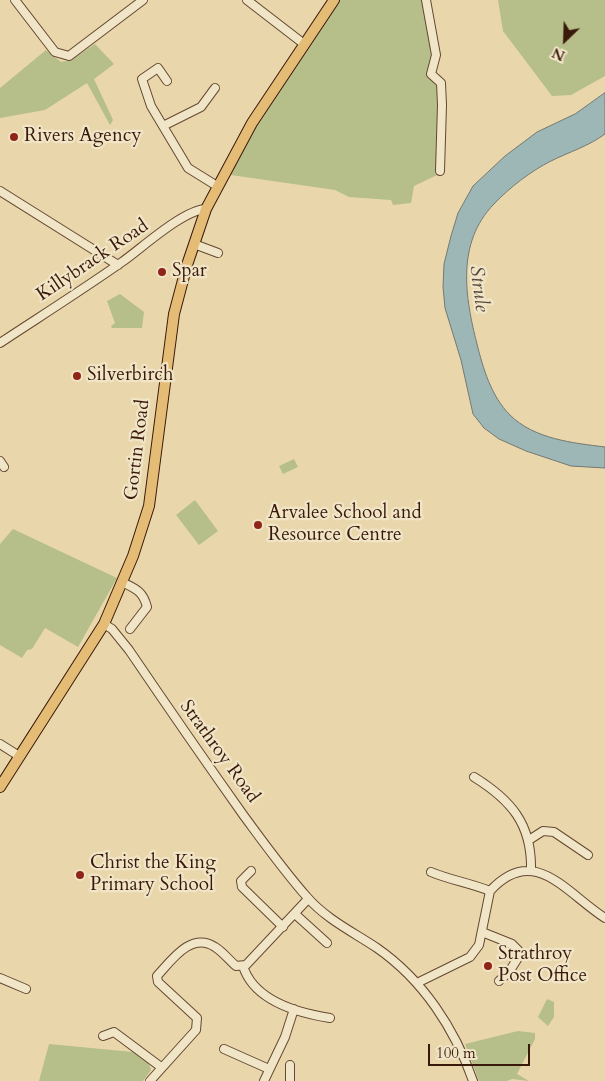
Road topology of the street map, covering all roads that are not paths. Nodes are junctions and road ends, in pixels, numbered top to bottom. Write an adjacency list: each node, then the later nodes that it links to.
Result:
1 (16, 0): 2 (street)
2 (143, 0)
3 (247, 0): 6 (street)
4 (334, 0): 6 (main road, Gortin Road)
5 (426, 0): 10 (street)
6 (304, 44): 11 (main road, Gortin Road)
7 (167, 81): 9 (street)
8 (215, 88): 9 (street)
9 (163, 126): 11 (street)
10 (440, 171)
11 (217, 186): 13 (main road, Gortin Road)
12 (0, 191): 16 (street)
13 (206, 208): 14 (main road, Gortin Road); 16 (street, Killybrack Road)
14 (194, 244): 15 (street); 18 (main road, Gortin Road)
15 (218, 254)
16 (118, 265): 17 (street, Killybrack Road)
17 (0, 344)
18 (122, 582): 19 (main road, Gortin Road); 20 (street)
19 (104, 624): 22 (main road, Gortin Road); 31 (street, Strathroy Road)
20 (130, 630)
21 (0, 744): 22 (street)
22 (19, 756): 24 (main road, Gortin Road)
23 (474, 777): 25 (street)
24 (0, 787)
25 (528, 840): 26 (street); 27 (street)
26 (588, 855)
27 (531, 870): 30 (street); 33 (street)
28 (251, 871): 34 (street)
29 (431, 872): 30 (street)
30 (490, 891): 35 (street)
31 (308, 899): 32 (street); 40 (street, Strathroy Road)
32 (295, 914): 34 (street); 36 (street)
33 (605, 918)
34 (283, 927): 37 (street)
35 (482, 932): 39 (street); 40 (street)
36 (327, 943)
37 (243, 966): 42 (street); 47 (street)
38 (0, 978): 41 (street)
39 (499, 981)
40 (418, 983): 52 (street)
41 (26, 989)
42 (294, 1010): 43 (street); 48 (street)
43 (330, 1018)
44 (103, 1036): 47 (street)
45 (224, 1049): 48 (street)
46 (290, 1065): 51 (street)
47 (161, 1068): 49 (street)
48 (269, 1069): 50 (street)
49 (150, 1081)
50 (264, 1081)
51 (290, 1081)
52 (473, 1081)

